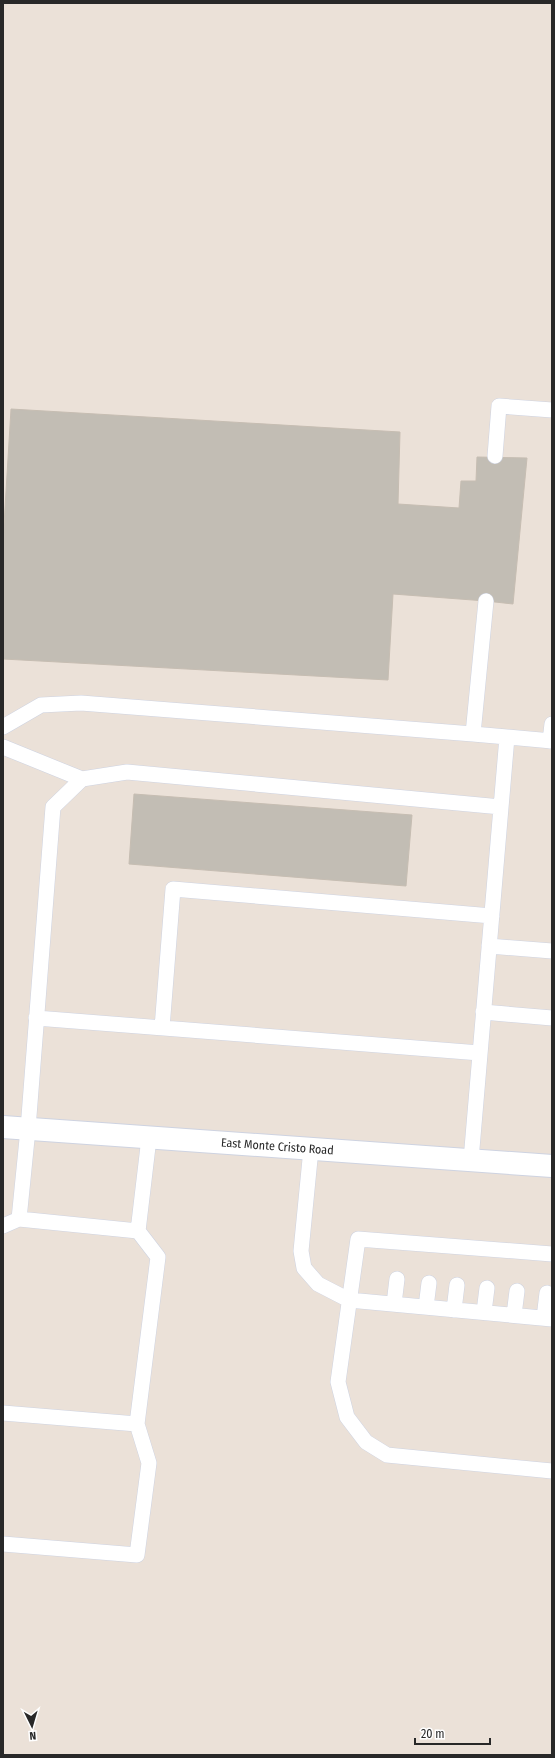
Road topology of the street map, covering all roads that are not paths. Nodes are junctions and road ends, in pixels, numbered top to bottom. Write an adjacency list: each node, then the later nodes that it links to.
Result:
1 (552, 410): 2 (lane)
2 (496, 456)
3 (486, 601): 6 (lane)
4 (552, 724): 8 (lane)
5 (3, 727): 6 (lane)
6 (473, 734): 7 (lane)
7 (507, 737): 8 (lane); 11 (lane)
8 (551, 741)
9 (3, 747): 10 (lane)
10 (82, 779): 11 (lane); 16 (lane)
11 (501, 807): 12 (lane)
12 (492, 916): 13 (lane); 18 (lane)
13 (489, 946): 14 (lane); 15 (lane)
14 (552, 951)
15 (483, 1012): 17 (lane); 19 (lane)
16 (36, 1018): 18 (lane); 21 (lane)
17 (552, 1018)
18 (162, 1028): 19 (lane)
19 (480, 1053): 24 (lane)
20 (3, 1127): 21 (main road, East Monte Cristo Road)
21 (28, 1129): 22 (main road, East Monte Cristo Road); 26 (lane)
22 (149, 1138): 23 (main road, East Monte Cristo Road); 28 (lane)
23 (311, 1149): 24 (main road, East Monte Cristo Road); 36 (lane)
24 (471, 1160): 25 (main road, East Monte Cristo Road)
25 (552, 1166)
26 (18, 1219): 27 (lane); 28 (lane)
27 (3, 1226)
28 (138, 1232): 44 (lane)
29 (551, 1258): 36 (lane)
30 (397, 1279): 37 (lane)
31 (429, 1283): 38 (lane)
32 (457, 1285): 39 (lane)
33 (487, 1288): 40 (lane)
34 (517, 1291): 41 (lane)
35 (547, 1293): 42 (lane)
36 (349, 1300): 37 (lane); 45 (lane)
37 (394, 1304): 38 (lane)
38 (426, 1307): 39 (lane)
39 (454, 1310): 40 (lane)
40 (484, 1312): 41 (lane)
41 (514, 1315): 42 (lane)
42 (548, 1318)
43 (3, 1413): 44 (lane)
44 (137, 1424): 46 (lane)
45 (552, 1471)
46 (3, 1544)

